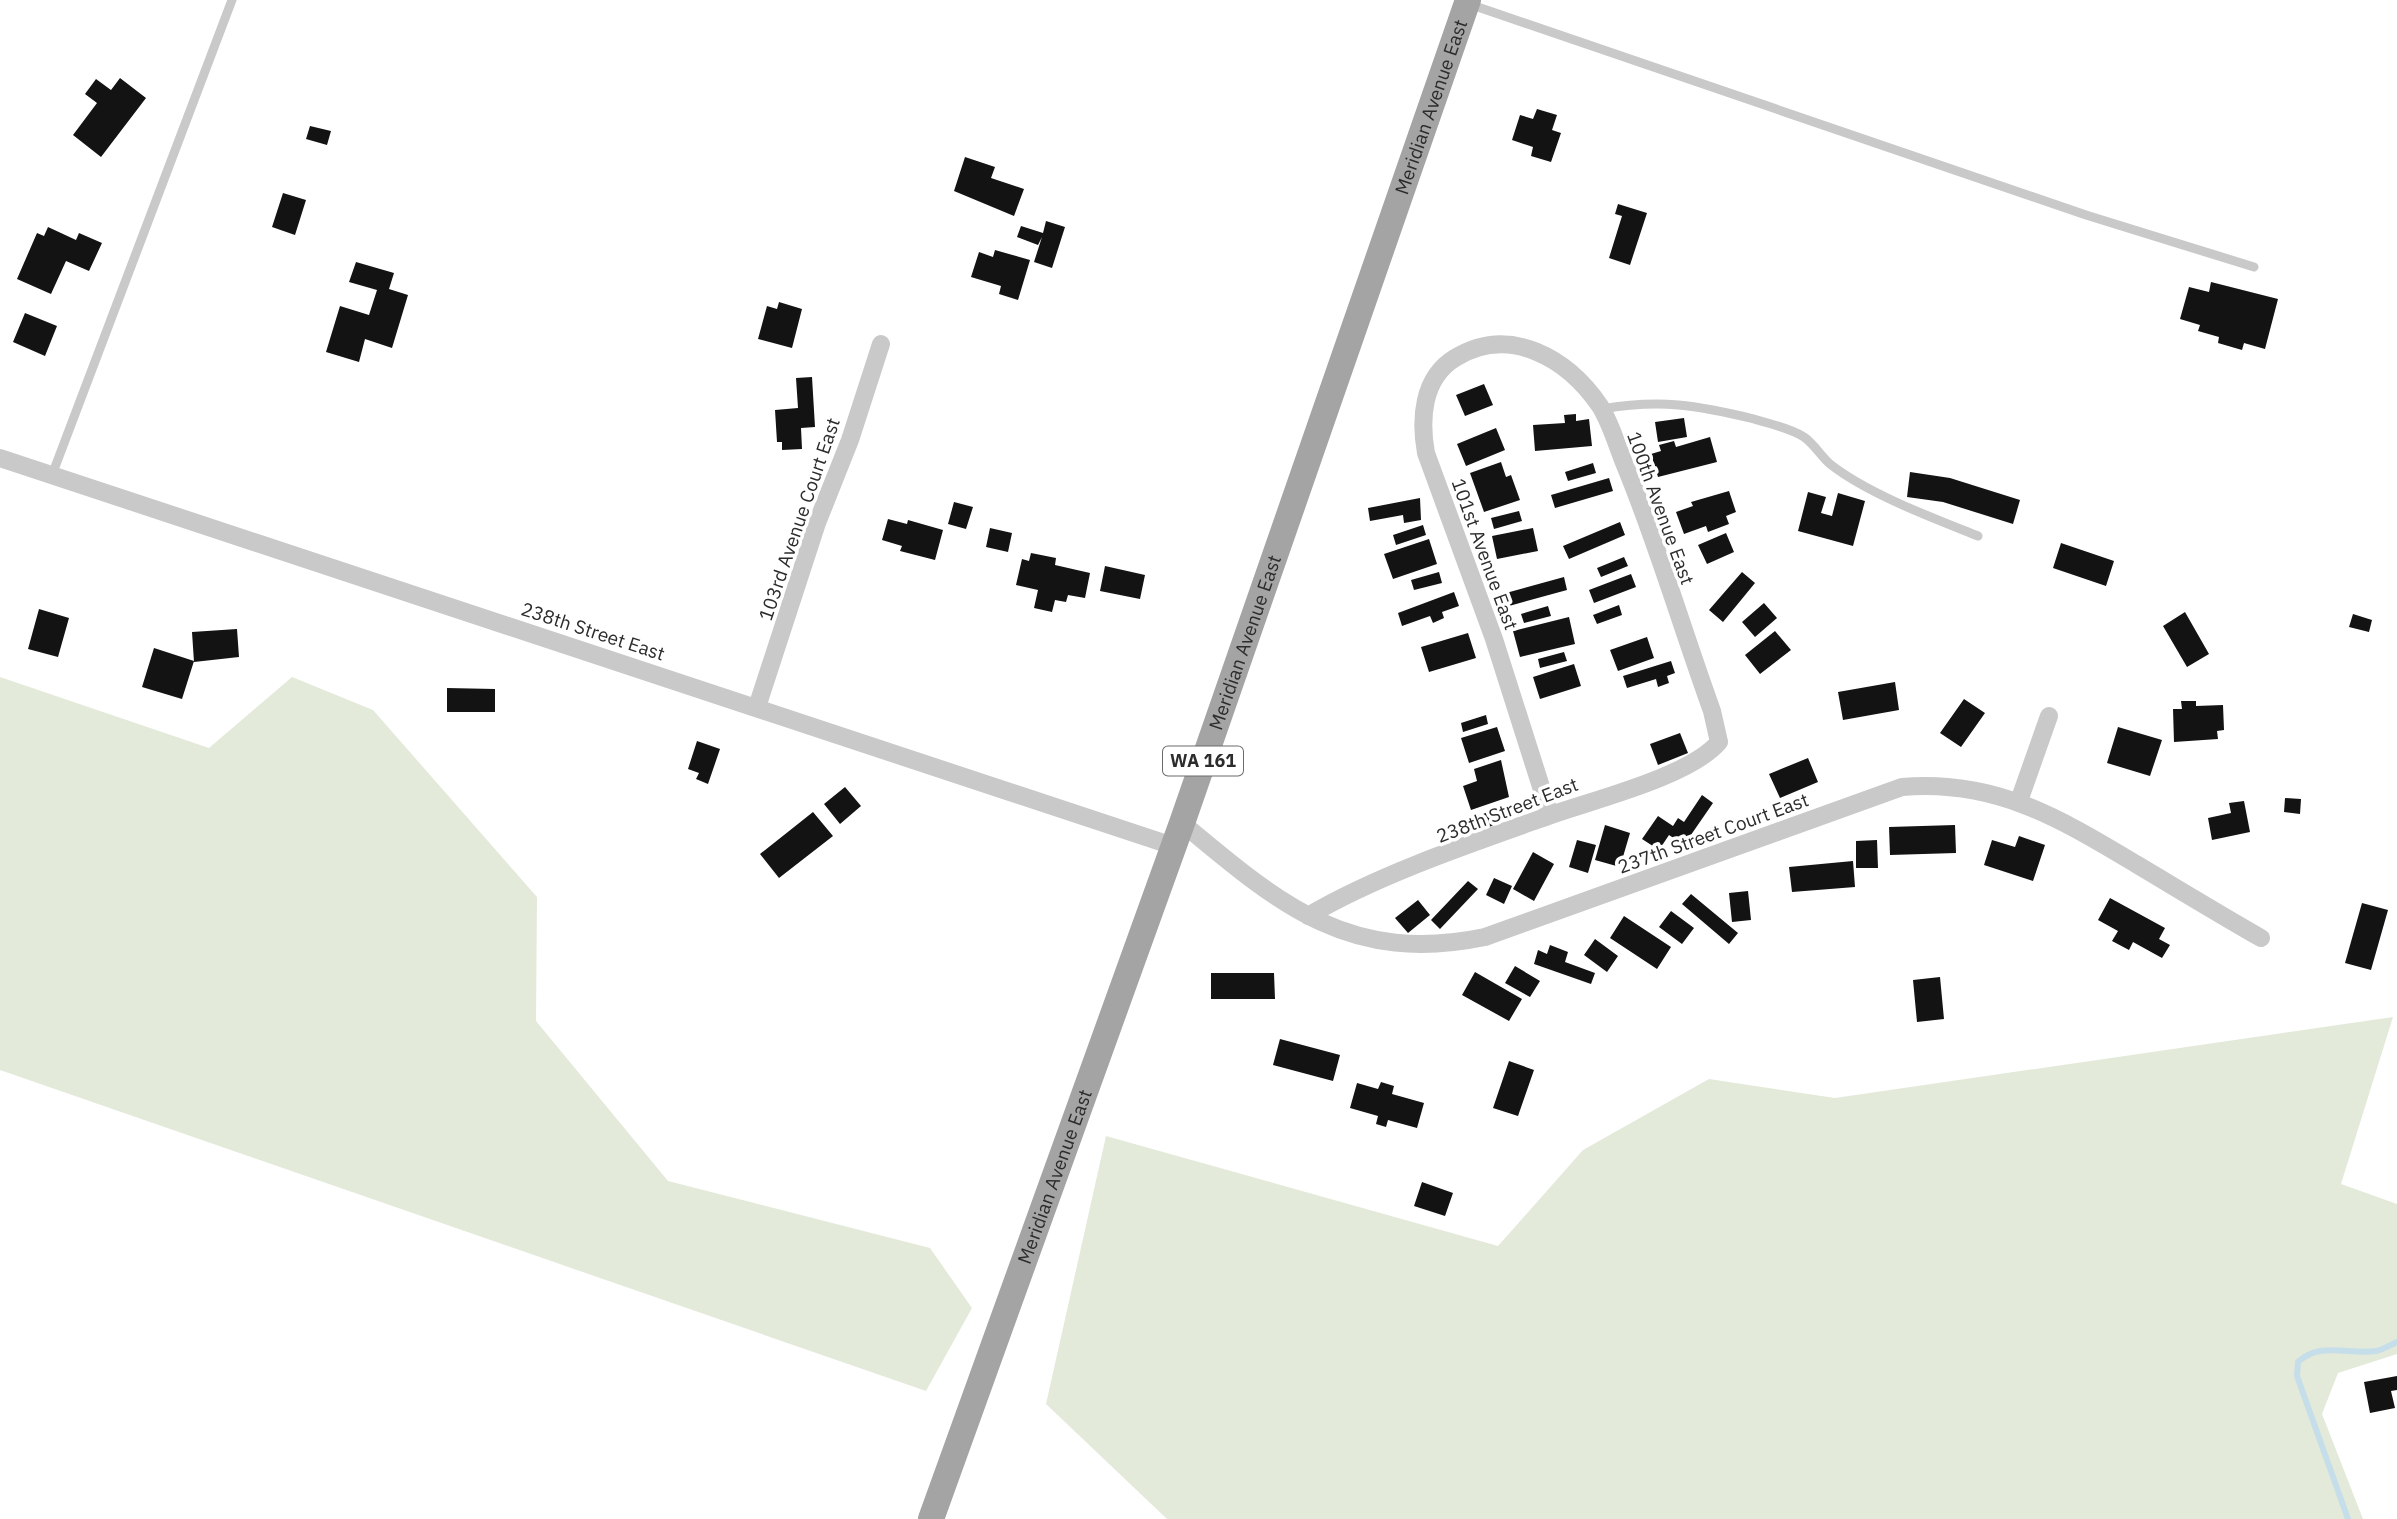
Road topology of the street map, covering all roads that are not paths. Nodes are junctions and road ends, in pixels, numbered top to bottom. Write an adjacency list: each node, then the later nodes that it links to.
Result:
1 (232, 0): 8 (lane)
2 (1467, 2): 3 (lane); 15 (main road, Meridian Avenue East / WA 161)
3 (2253, 267)
4 (881, 344): 10 (street, 103rd Avenue Court East)
5 (1499, 345): 6 (street, 100th Avenue East); 14 (street, 101st Avenue East)
6 (1602, 409): 9 (lane); 12 (street, 100th Avenue East)
7 (0, 458): 8 (street, 238th Street East)
8 (52, 475): 10 (street, 238th Street East)
9 (1979, 536)
10 (757, 707): 15 (street, 238th Street East)
11 (2049, 716): 13 (street)
12 (1719, 742): 14 (street, 238th Street East)
13 (2019, 801): 16 (street, 237th Street Court East); 17 (street, 237th Street Court East)
14 (1550, 815): 16 (street, 238th Street East)
15 (1177, 835): 16 (street, 237th Street Court East); 18 (main road, Meridian Avenue East / WA 161)
16 (1308, 916)
17 (2261, 938)
18 (931, 1519)

